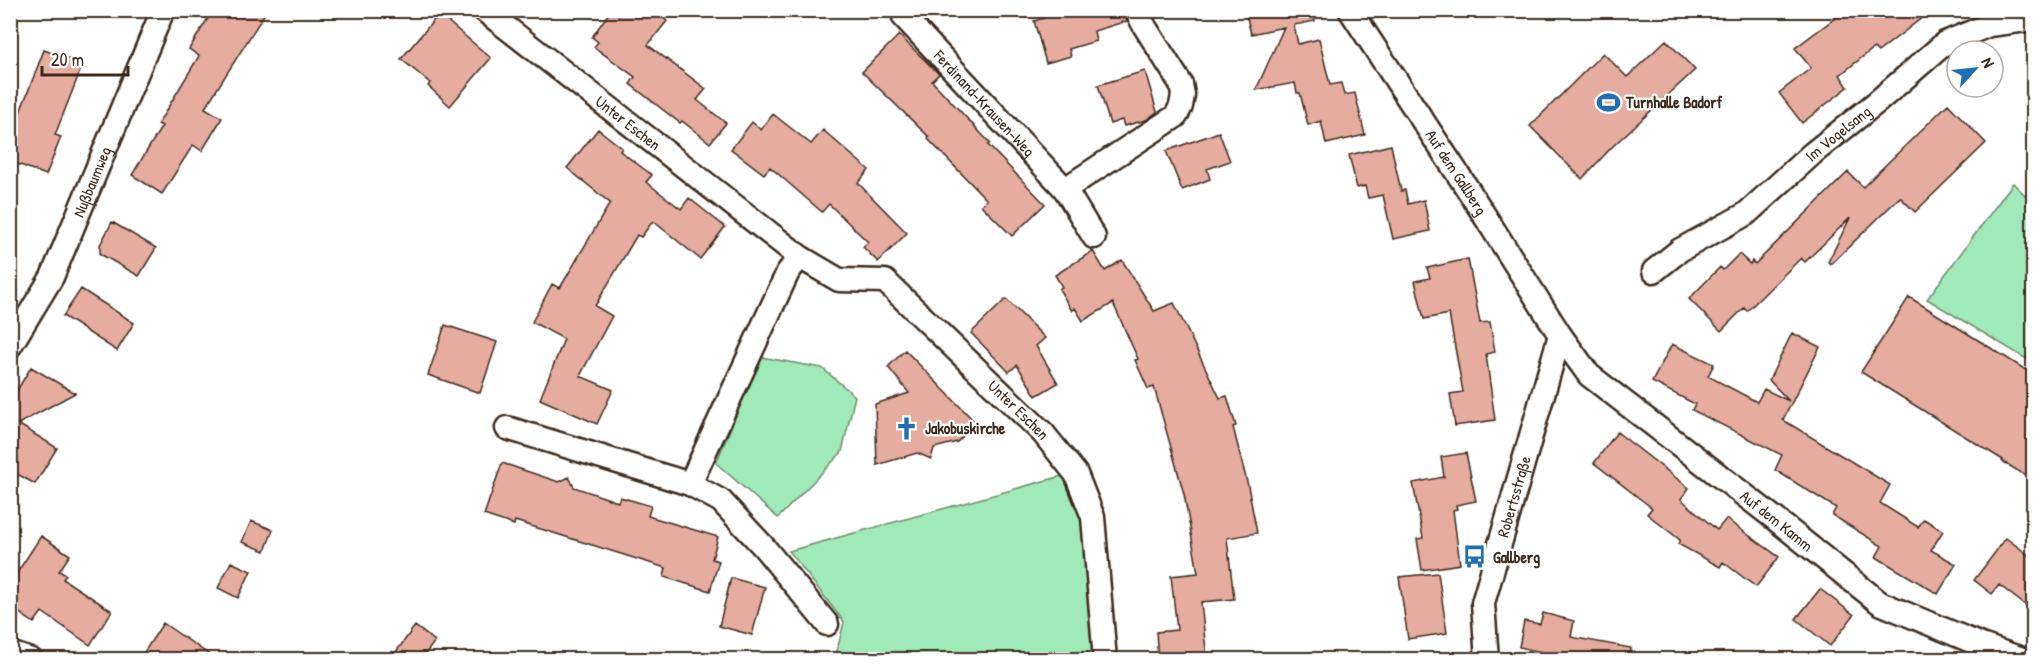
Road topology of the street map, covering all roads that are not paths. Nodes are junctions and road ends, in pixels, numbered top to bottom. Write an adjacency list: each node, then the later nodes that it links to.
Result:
1 (163, 10): 12 (street, Nußbaumweg)
2 (484, 10): 9 (street, Unter Eschen)
3 (1136, 10): 7 (street)
4 (1350, 10): 11 (street, Auf dem Gallberg)
5 (904, 17): 7 (street, Ferdinand-Krausen-Weg)
6 (2034, 19): 10 (street, Im Vogelsang)
7 (1065, 189): 8 (street, Ferdinand-Krausen-Weg)
8 (1094, 237)
9 (800, 257): 14 (street); 19 (street, Unter Eschen)
10 (1654, 272)
11 (1560, 334): 16 (street, Auf dem Kamm); 20 (street, Robertsstraße)
12 (10, 346)
13 (507, 428): 14 (street)
14 (690, 484): 15 (street)
15 (827, 624)
16 (1980, 652): 21 (street, Auf dem Kamm)
17 (10, 653): 18 (street)
18 (31, 660)
19 (1105, 660)
20 (1486, 660)
21 (2025, 660)

